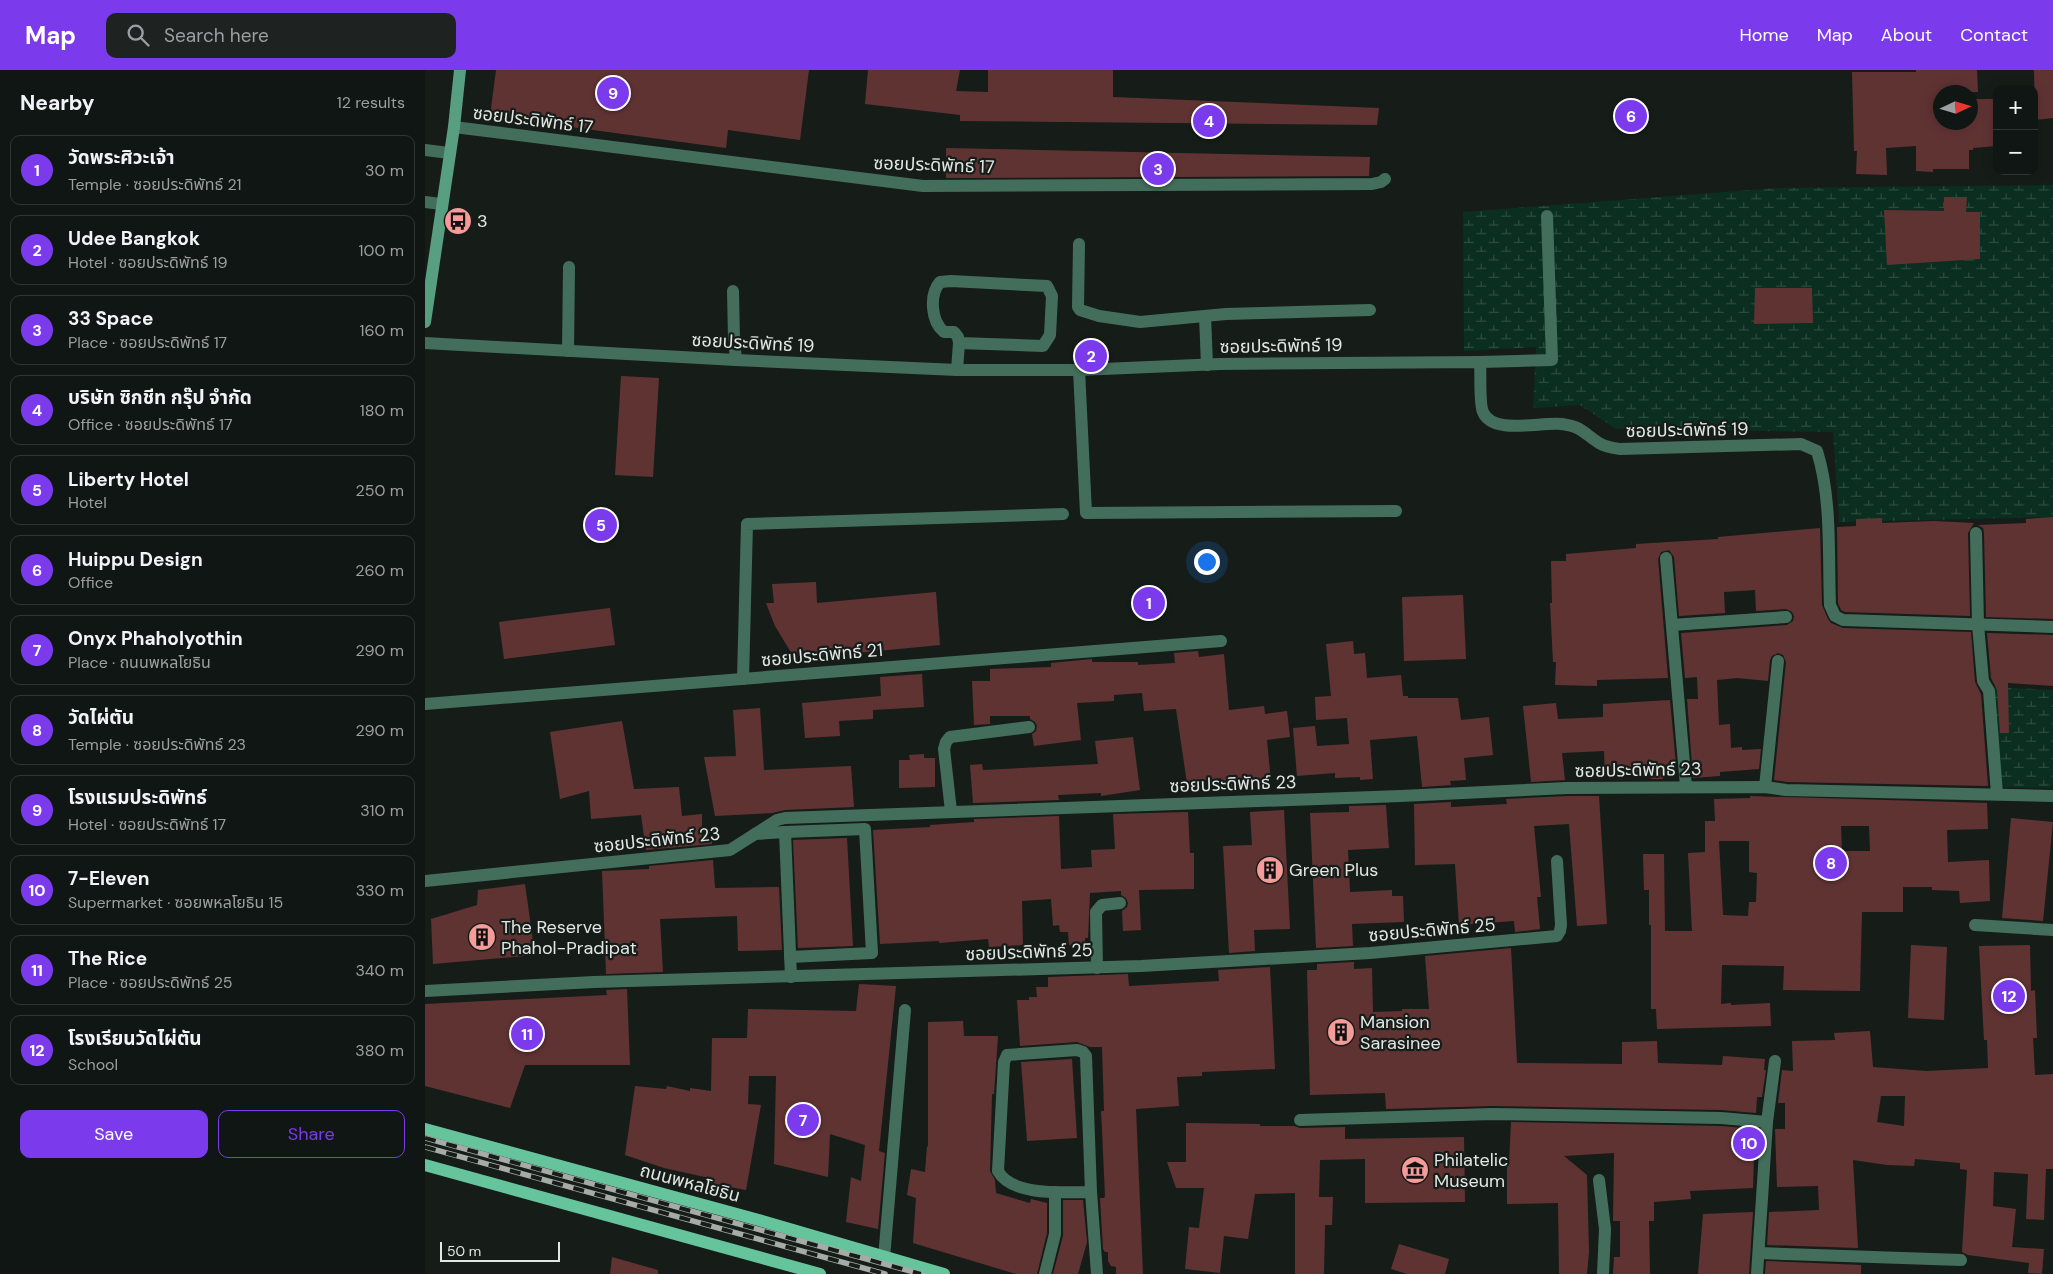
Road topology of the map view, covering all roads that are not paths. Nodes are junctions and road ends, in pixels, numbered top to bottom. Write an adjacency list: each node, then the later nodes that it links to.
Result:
1 (460, 70): 2 (main road)
2 (454, 127): 4 (main road); 5 (street, ซอยประดิพัทธ์ 17)
3 (425, 150): 4 (street)
4 (449, 153): 7 (main road)
5 (1385, 178)
6 (425, 202): 7 (street)
7 (441, 204): 14 (main road)
8 (1547, 216): 19 (street)
9 (1079, 244): 13 (street)
10 (569, 266): 17 (street)
11 (733, 291): 18 (street)
12 (1370, 310): 13 (street)
13 (1205, 316): 20 (street)
14 (425, 322)
15 (425, 343): 17 (street, ซอยประดิพัทธ์ 19)
16 (959, 343): 16 (street); 21 (street)
17 (568, 351): 18 (street, ซอยประดิพัทธ์ 19)
18 (736, 360): 21 (street, ซอยประดิพัทธ์ 19)
19 (1480, 362): 20 (street, ซอยประดิพัทธ์ 19); 29 (street, ซอยประดิพัทธ์ 19)
20 (1207, 365): 22 (street, ซอยประดิพัทธ์ 19)
21 (957, 370): 22 (street, ซอยประดิพัทธ์ 19)
22 (1079, 370): 23 (street)
23 (1396, 511)
24 (1063, 514): 33 (street)
25 (1976, 533): 29 (street)
26 (1666, 558): 28 (street)
27 (1786, 617): 28 (street)
28 (1672, 625): 36 (street)
29 (1979, 625): 30 (street, ซอยประดิพัทธ์ 19); 38 (street)
30 (2053, 627)
31 (1221, 641): 33 (street, ซอยประดิพัทธ์ 21)
32 (1778, 661): 37 (street)
33 (743, 679): 34 (street, ซอยประดิพัทธ์ 21)
34 (425, 704)
35 (1029, 727): 40 (street)
36 (1685, 786): 37 (street, ซอยประดิพัทธ์ 23); 40 (street, ซอยประดิพัทธ์ 23)
37 (1765, 787): 38 (street, ซอยประดิพัทธ์ 23)
38 (1997, 794): 39 (street, ซอยประดิพัทธ์ 23)
39 (2053, 796)
40 (951, 811): 42 (street, ซอยประดิพัทธ์ 23)
41 (785, 832): 42 (street); 48 (street); 48 (street)
42 (755, 834): 44 (street, ซอยประดิพัทธ์ 23)
43 (1557, 861): 49 (street, ซอยประดิพัทธ์ 25)
44 (425, 881)
45 (1120, 903): 49 (street)
46 (1975, 925): 47 (street)
47 (2053, 930)
48 (790, 957): 50 (street)
49 (1097, 968): 50 (street, ซอยประดิพัทธ์ 25)
50 (791, 977): 51 (street, ซอยประดิพัทธ์ 25)
51 (425, 991)
52 (905, 1010): 62 (street)
53 (1775, 1061): 55 (street)
54 (1300, 1120): 55 (street)
55 (1767, 1122): 61 (street)
56 (425, 1129): 62 (main road, ถนนพหลโยธิน)
57 (425, 1165): 64 (main road)
58 (1599, 1180): 68 (street)
59 (1055, 1192): 60 (street); 60 (street); 66 (street)
60 (1091, 1192): 67 (street)
61 (1759, 1253): 63 (street); 69 (street)
62 (884, 1258): 65 (main road, ถนนพหลโยธิน)
63 (1961, 1260)
64 (819, 1274)
65 (944, 1274)
66 (1045, 1274)
67 (1097, 1274)
68 (1603, 1274)
69 (1757, 1274)

